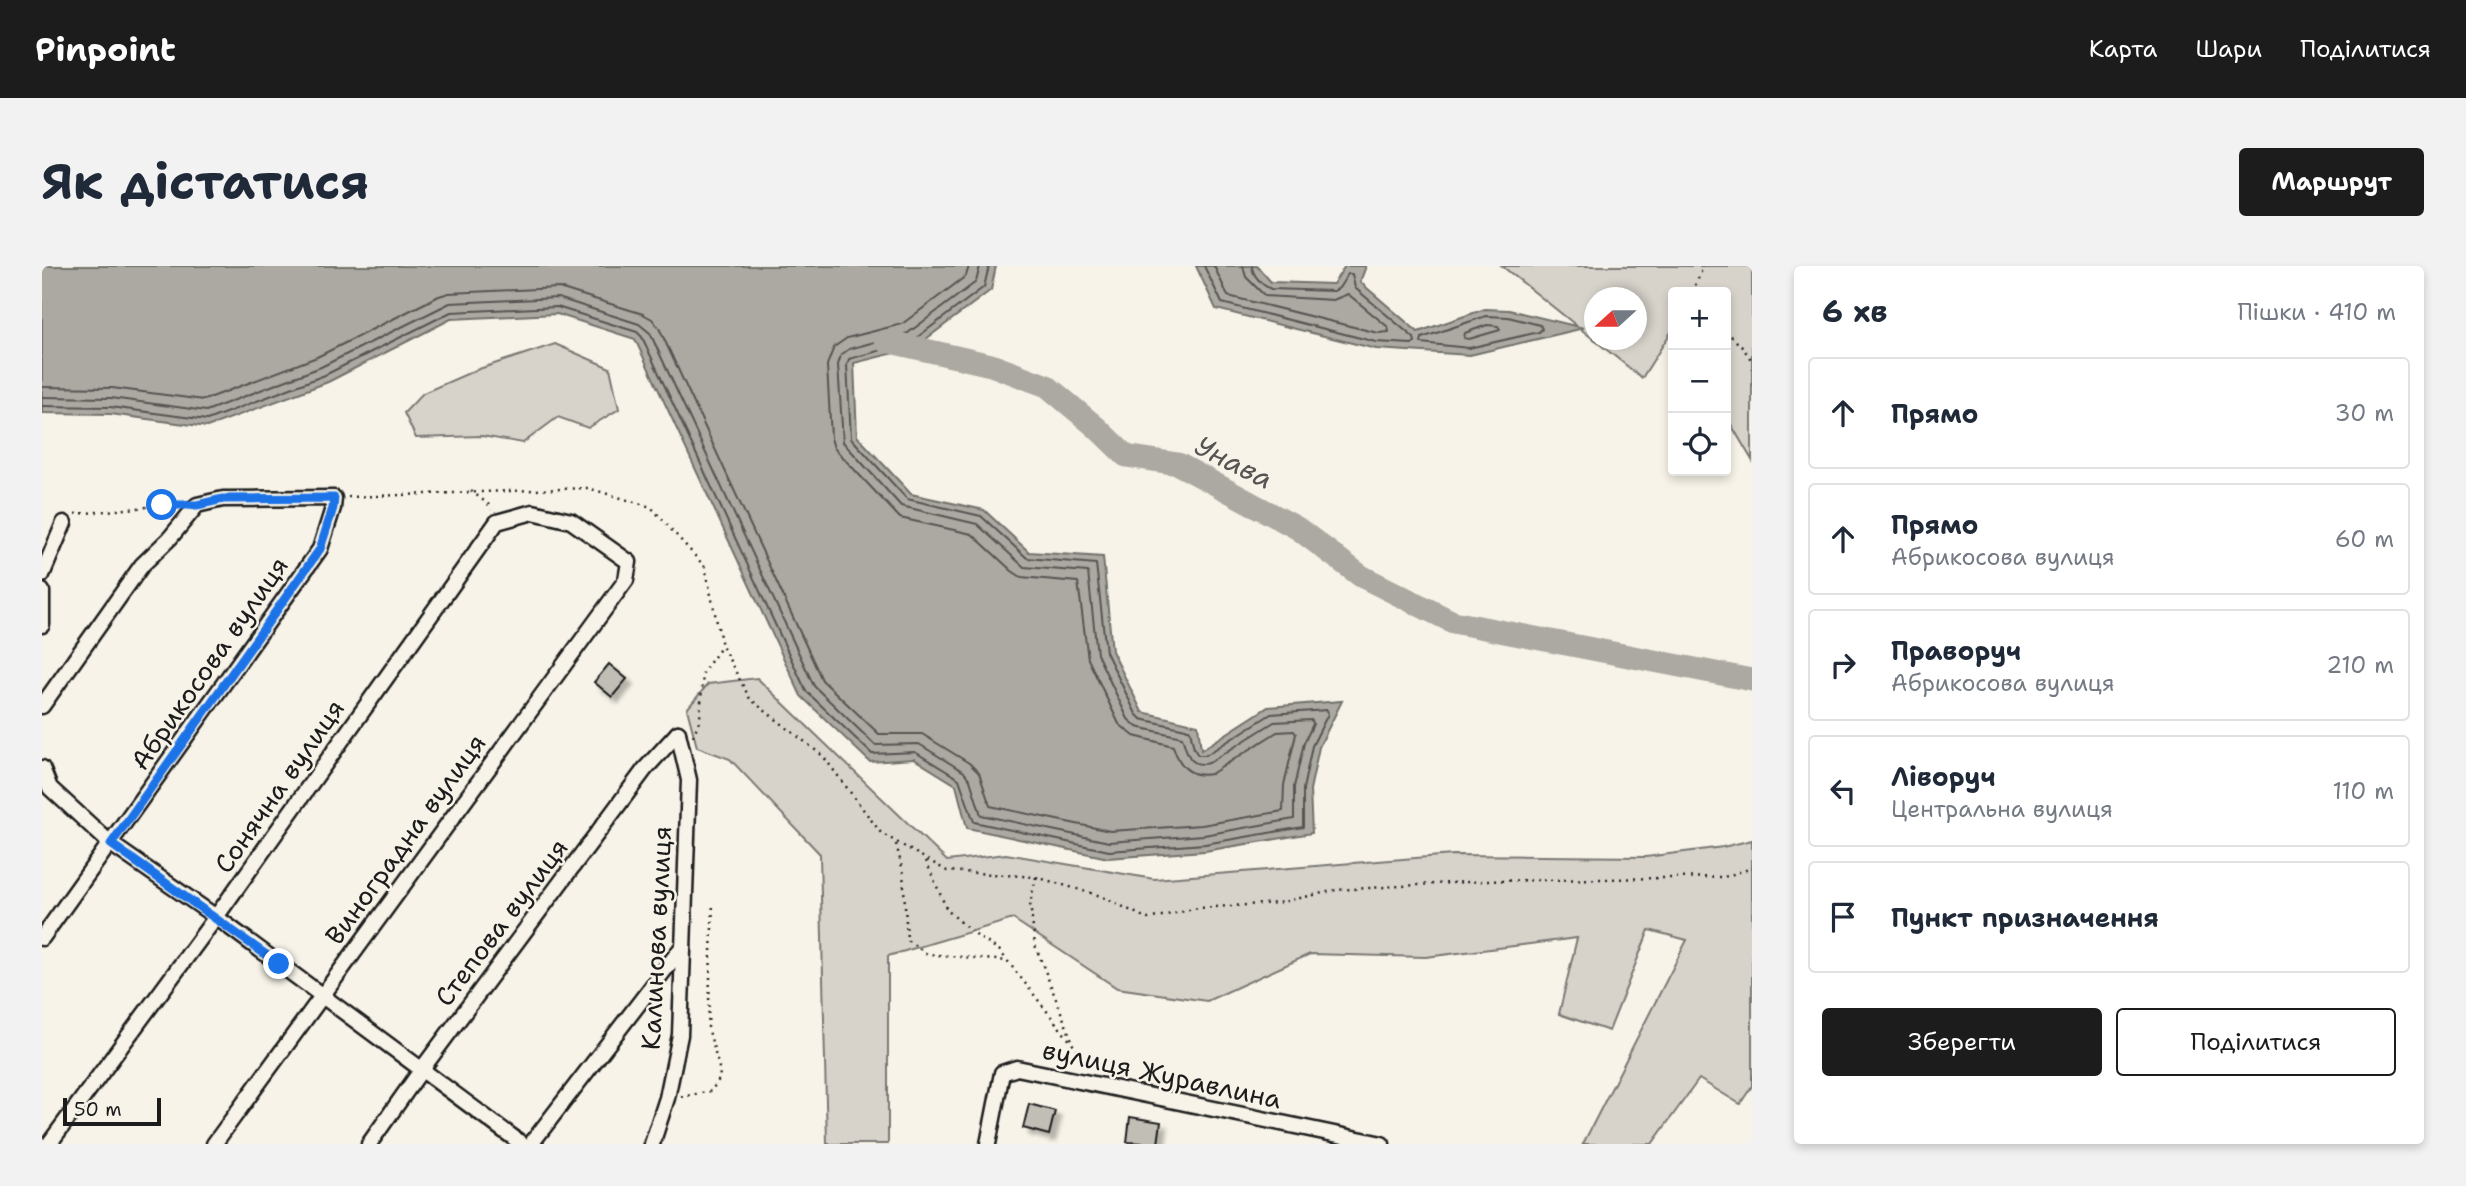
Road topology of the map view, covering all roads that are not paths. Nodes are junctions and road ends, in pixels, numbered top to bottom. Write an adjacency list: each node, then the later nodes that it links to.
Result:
1 (64, 523): 3 (street)
2 (629, 562): 10 (street, Сонячна вулиця); 13 (street, Виноградна вулиця)
3 (42, 575)
4 (42, 591): 5 (street)
5 (42, 625)
6 (42, 706): 9 (street, Абрикосова вулиця)
7 (678, 733): 12 (street, Калинова вулиця); 14 (street, Степова вулиця)
8 (42, 768): 9 (street)
9 (111, 844): 10 (street); 11 (street, Абрикосова вулиця)
10 (216, 917): 13 (street); 16 (street, Сонячна вулиця)
11 (42, 938)
12 (683, 946): 20 (street); 21 (street, Калинова вулиця)
13 (321, 995): 14 (street); 17 (street, Виноградна вулиця)
14 (422, 1069): 18 (street, Степова вулиця); 19 (street)
15 (1344, 1141): 22 (street, вулиця Журавлина); 23 (street, вулиця Журавлина)
16 (49, 1144)
17 (214, 1144)
18 (369, 1144)
19 (522, 1144)
20 (531, 1144)
21 (652, 1144)
22 (988, 1144)
23 (1382, 1144)

